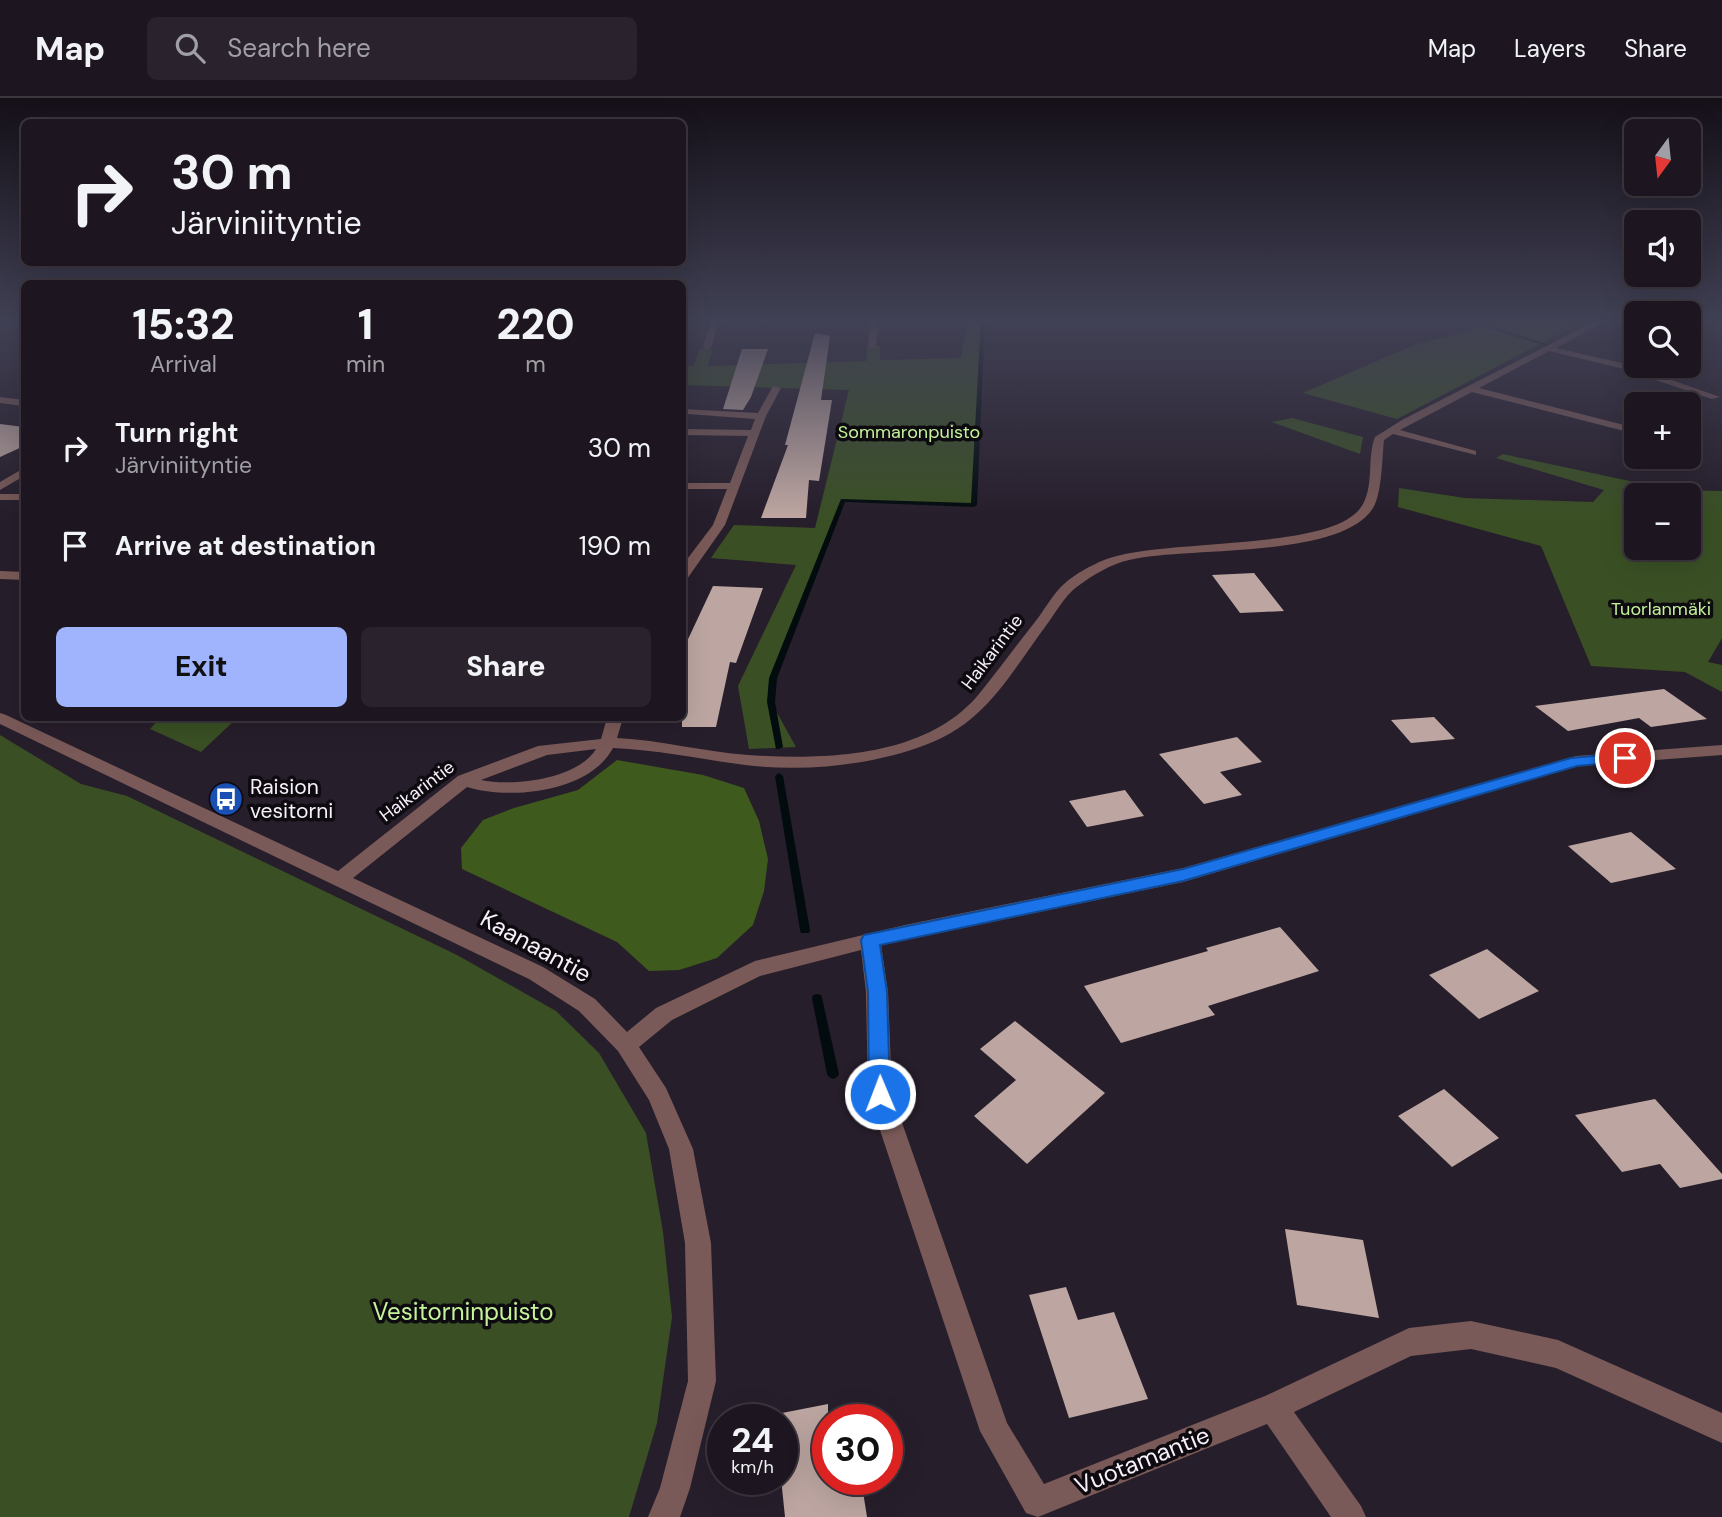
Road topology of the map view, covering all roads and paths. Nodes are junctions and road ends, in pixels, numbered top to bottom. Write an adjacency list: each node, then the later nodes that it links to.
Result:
1 (1479, 384): 4 (street)
2 (1677, 384): 5 (street)
3 (776, 388): 9 (street)
4 (1472, 388): 10 (street); 11 (street)
5 (1715, 397)
6 (0, 400): 7 (street)
7 (21, 403)
8 (686, 411): 9 (street)
9 (761, 416): 13 (street)
10 (1624, 428)
11 (1392, 430): 14 (street); 26 (street, Haikarintie)
12 (686, 432): 13 (street)
13 (755, 433): 17 (street)
14 (1472, 453)
15 (21, 473): 18 (street)
16 (686, 486): 17 (street)
17 (734, 486): 21 (street)
18 (0, 487)
19 (0, 497): 20 (street)
20 (21, 497)
21 (686, 570)
22 (0, 575): 23 (street)
23 (21, 576)
24 (0, 718): 29 (street, Kaanaantie)
25 (614, 721): 26 (street)
26 (607, 743): 28 (street, Haikarintie); 28 (street)
27 (1722, 750): 30 (street)
28 (464, 780): 29 (street, Haikarintie)
29 (341, 878): 31 (street, Kaanaantie)
30 (870, 940): 31 (street); 32 (street, Vuotamantie)
31 (626, 1045): 34 (street, Kaanaantie)
32 (1273, 1407): 33 (street, Vuotamantie); 35 (street)
33 (1722, 1428)
34 (664, 1517)
35 (1350, 1517)

